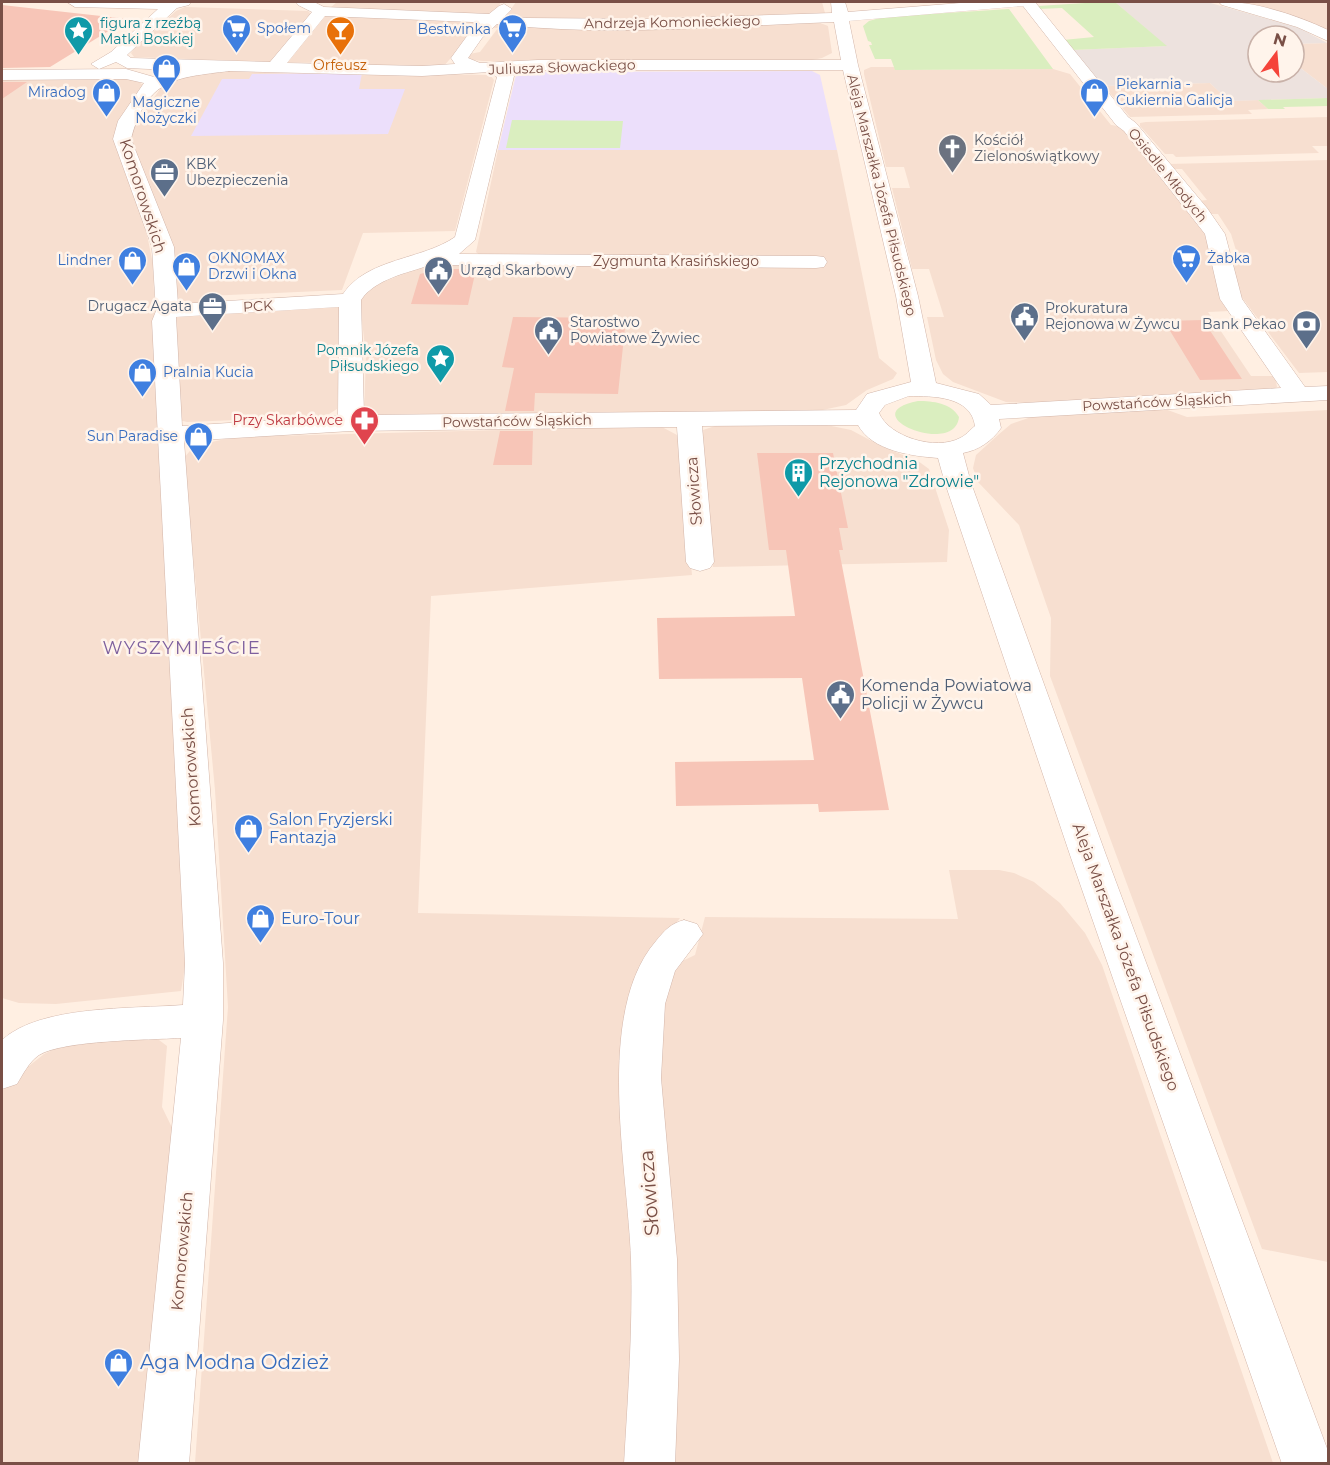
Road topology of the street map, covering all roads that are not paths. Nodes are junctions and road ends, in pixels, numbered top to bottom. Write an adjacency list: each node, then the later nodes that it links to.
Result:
1 (75, 2): 6 (street)
2 (303, 2): 8 (street)
3 (507, 2): 10 (street)
4 (1025, 2): 9 (street, Andrzeja Komonieckiego); 26 (street, Osiedle Młodych)
5 (1227, 2): 11 (street)
6 (167, 3): 7 (street); 12 (street)
7 (189, 5)
8 (329, 7): 10 (street, Andrzeja Komonieckiego); 15 (street)
9 (839, 9): 10 (street, Andrzeja Komonieckiego); 13 (street, Aleja Marszałka Józefa Piłsudskiego)
10 (494, 19): 16 (street)
11 (1329, 36)
12 (117, 55): 14 (street); 18 (street)
13 (850, 65): 16 (street, Juliusza Słowackiego); 24 (street, Aleja Marszałka Józefa Piłsudskiego)
14 (231, 66): 15 (street, Juliusza Słowackiego); 19 (street)
15 (275, 67): 16 (street, Juliusza Słowackiego)
16 (489, 68): 20 (street, Zygmunta Krasińskiego)
17 (2, 75): 18 (street)
18 (51, 75): 19 (street)
19 (151, 85): 23 (street, Komorowskich)
20 (429, 260): 21 (street, Zygmunta Krasińskiego); 22 (street, Zygmunta Krasińskiego)
21 (816, 262)
22 (350, 300): 23 (street, PCK); 30 (street)
23 (167, 311): 31 (street, Komorowskich)
24 (925, 388): 27 (street); 28 (street)
25 (1329, 393): 26 (street, Powstańców Śląskich)
26 (1298, 395): 27 (street, Powstańców Śląskich)
27 (985, 413): 32 (street)
28 (865, 417): 29 (street, Powstańców Śląskich); 32 (street)
29 (690, 420): 30 (street, Powstańców Śląskich); 33 (street, Słowicza)
30 (351, 423): 31 (street, Powstańców Śląskich)
31 (170, 434): 35 (street, Komorowskich)
32 (949, 449): 39 (street, Aleja Marszałka Józefa Piłsudskiego)
33 (700, 561)
34 (684, 934): 38 (street, Słowicza)
35 (203, 1020): 36 (street); 37 (street, Komorowskich)
36 (9, 1049)
37 (163, 1464)
38 (649, 1464)
39 (1308, 1464)

